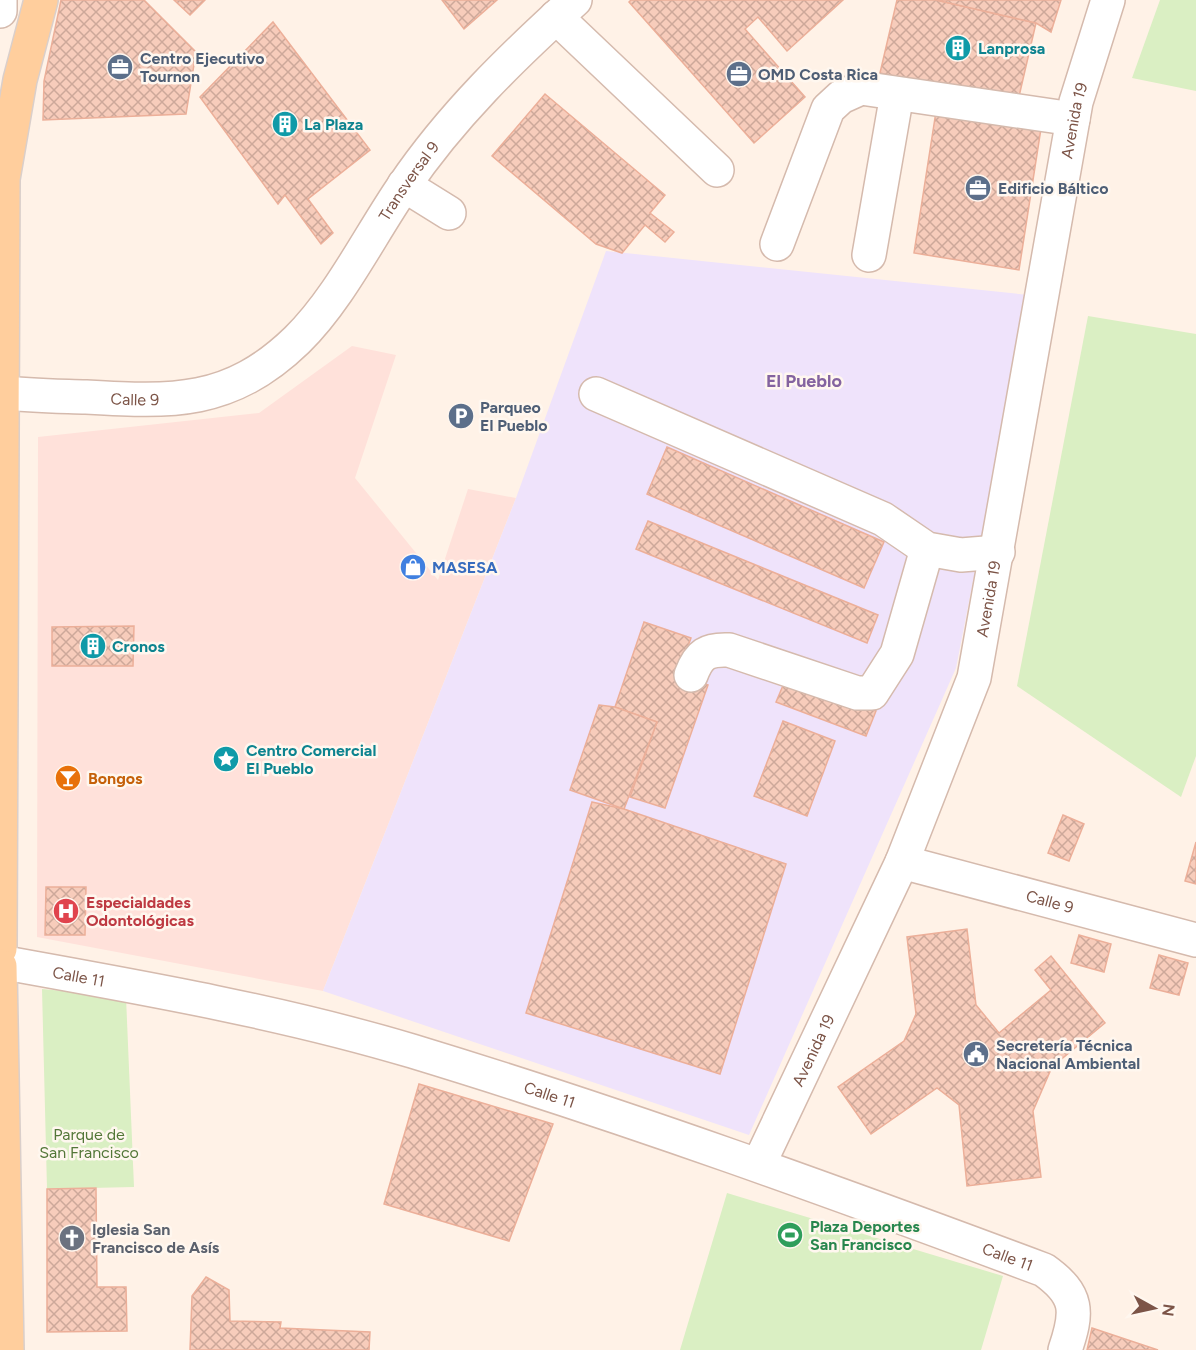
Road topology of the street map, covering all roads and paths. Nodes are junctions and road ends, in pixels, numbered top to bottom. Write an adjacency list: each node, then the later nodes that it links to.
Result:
1 (0, 0): 4 (street)
2 (41, 0): 9 (main road)
3 (1108, 0): 8 (street, Avenida 19)
4 (0, 5): 6 (street)
5 (566, 8): 10 (street); 11 (street, Transversal 9)
6 (0, 11)
7 (897, 94): 8 (street); 13 (street); 14 (street)
8 (1073, 120): 19 (street, Avenida 19)
9 (2, 166): 16 (main road)
10 (717, 170)
11 (404, 185): 12 (street); 15 (street, Transversal 9)
12 (449, 213)
13 (777, 244)
14 (869, 255)
15 (258, 371): 16 (street, Calle 9)
16 (2, 392): 22 (main road)
17 (596, 394): 18 (street)
18 (927, 549): 19 (street); 20 (street)
19 (998, 552): 21 (street, Avenida 19)
20 (691, 675)
21 (902, 862): 23 (street, Calle 9); 27 (street, Avenida 19)
22 (0, 910): 24 (main road)
23 (1196, 940)
24 (0, 949)
25 (0, 962): 27 (street, Calle 11)
26 (0, 966): 28 (main road)
27 (759, 1164): 30 (street, Calle 11)
28 (2, 1187): 29 (main road)
29 (7, 1350)
30 (1065, 1350)

